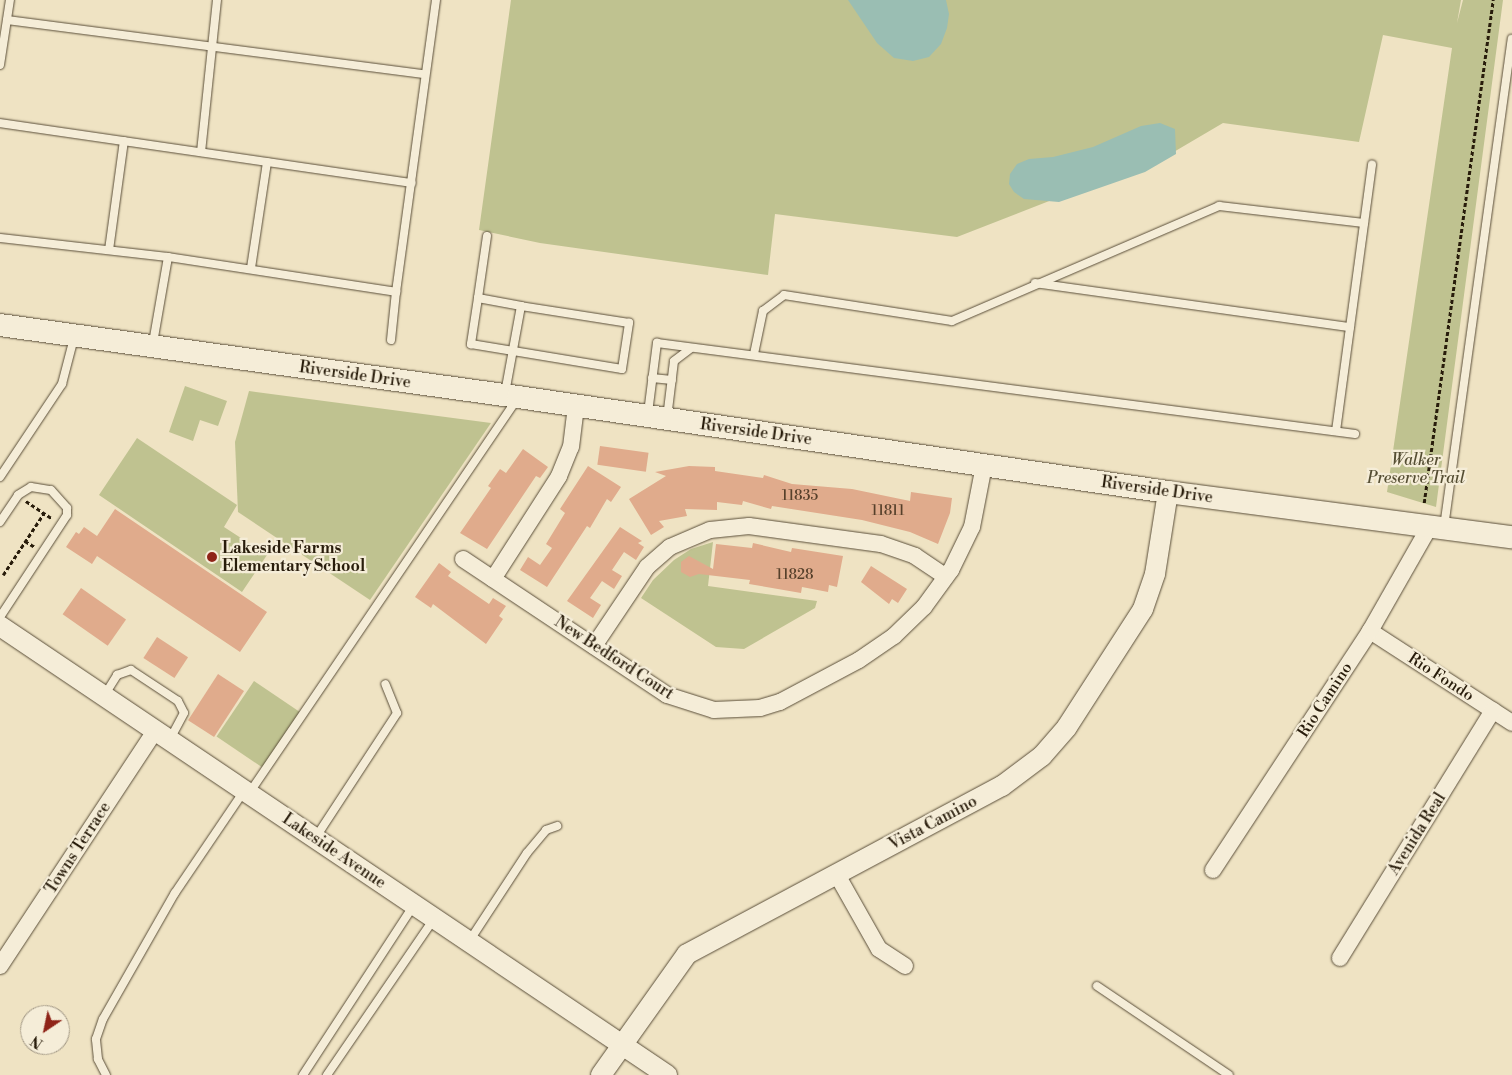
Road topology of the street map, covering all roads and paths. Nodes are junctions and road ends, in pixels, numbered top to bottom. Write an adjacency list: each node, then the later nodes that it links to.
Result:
1 (10, 0): 5 (lane)
2 (217, 0): 7 (lane)
3 (436, 0): 9 (lane)
4 (1493, 0): 45 (path)
5 (7, 20): 7 (lane); 8 (lane)
6 (1512, 39): 49 (lane)
7 (211, 47): 9 (lane); 12 (lane)
8 (0, 65)
9 (424, 74): 15 (lane)
10 (0, 123): 11 (lane)
11 (124, 140): 12 (lane); 19 (lane)
12 (202, 152): 13 (lane)
13 (267, 162): 15 (lane); 21 (lane)
14 (1372, 164): 16 (lane)
15 (412, 183): 23 (lane)
16 (1364, 222): 22 (lane); 27 (lane)
17 (487, 236): 24 (lane)
18 (0, 238): 19 (lane)
19 (109, 250): 20 (lane)
20 (168, 256): 21 (lane); 30 (lane)
21 (251, 268): 23 (lane)
22 (1034, 283): 27 (lane); 33 (lane)
23 (396, 292): 29 (lane)
24 (478, 298): 25 (lane); 32 (lane)
25 (521, 306): 32 (lane); 32 (lane)
26 (0, 325): 28 (main road, Riverside Drive)
27 (1350, 327): 39 (lane)
28 (74, 336): 30 (main road, Riverside Drive); 42 (lane)
29 (391, 340)
30 (152, 348): 36 (main road, Riverside Drive)
31 (691, 348): 33 (lane); 34 (lane); 35 (lane)
32 (513, 350): 36 (lane)
33 (754, 354): 39 (lane)
34 (652, 378): 35 (lane); 38 (lane)
35 (672, 380): 38 (lane)
36 (512, 396): 37 (main road, Riverside Drive); 64 (lane)
37 (576, 406): 38 (main road, Riverside Drive); 54 (street)
38 (657, 418): 41 (main road, Riverside Drive)
39 (1336, 431): 40 (lane)
40 (1355, 434)
41 (984, 465): 43 (main road, Riverside Drive); 53 (street, New Bedford Court)
42 (0, 478)
43 (1168, 492): 49 (main road, Riverside Drive); 68 (street, Vista Camino)
44 (18, 495): 46 (path); 47 (lane); 48 (lane)
45 (1424, 503)
46 (44, 513): 48 (path); 52 (path)
47 (0, 522)
48 (61, 524): 55 (lane)
49 (1437, 527): 50 (main road, Riverside Drive); 57 (street, Rio Camino)
50 (1512, 537)
51 (463, 559): 54 (street, New Bedford Court)
52 (3, 575)
53 (946, 577): 58 (street); 58 (street, New Bedford Court)
54 (493, 579): 58 (street, New Bedford Court)
55 (0, 617)
56 (0, 626): 60 (street, Lakeside Avenue)
57 (1370, 631): 61 (street, Rio Fondo); 67 (street, Rio Camino)
58 (594, 646)
59 (385, 684): 66 (lane)
60 (103, 696): 63 (street, Lakeside Avenue); 63 (lane)
61 (1494, 710): 62 (street, Rio Fondo); 72 (street, Avenida Real)
62 (1512, 723)
63 (162, 736): 64 (street, Lakeside Avenue); 73 (street, Towns Terrace)
64 (246, 793): 66 (street, Lakeside Avenue); 77 (lane)
65 (557, 826): 71 (lane)
66 (315, 839): 69 (street, Lakeside Avenue)
67 (1213, 870)
68 (836, 873): 74 (street); 76 (street, Vista Camino)
69 (414, 904): 70 (street, Lakeside Avenue); 78 (lane)
70 (434, 918): 71 (street, Lakeside Avenue); 79 (lane)
71 (469, 942): 76 (street, Lakeside Avenue)
72 (1340, 958)
73 (0, 966)
74 (905, 966)
75 (1097, 986): 82 (lane)
76 (622, 1044): 80 (street, Vista Camino); 81 (street, Lakeside Avenue)
77 (106, 1075)
78 (303, 1075)
79 (327, 1075)
80 (601, 1075)
81 (667, 1075)
82 (1228, 1075)

